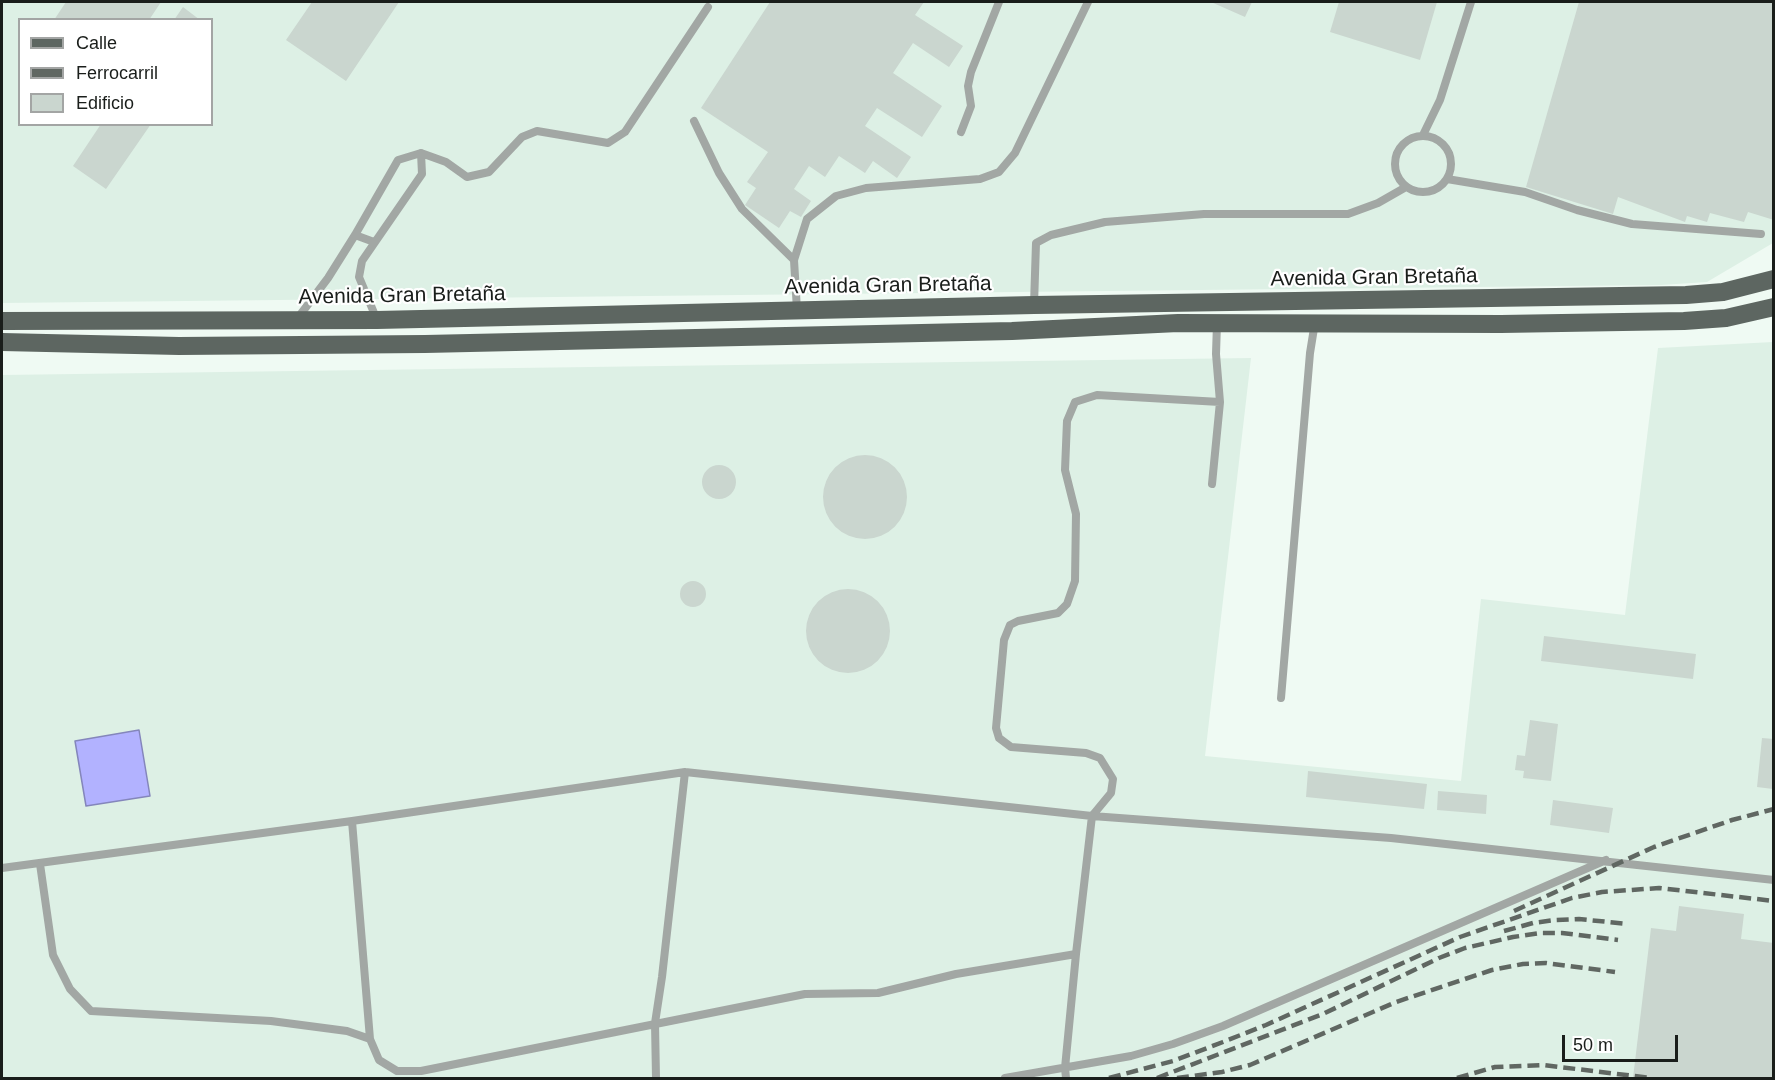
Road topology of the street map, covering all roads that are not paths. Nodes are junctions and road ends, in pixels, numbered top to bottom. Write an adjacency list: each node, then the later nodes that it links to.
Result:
1 (999, 2): 6 (lane)
2 (1088, 2): 14 (lane)
3 (1471, 2): 7 (lane)
4 (708, 7): 8 (lane)
5 (694, 121): 14 (lane)
6 (961, 132)
7 (1423, 135): 9 (lane); 10 (lane)
8 (421, 153): 12 (lane); 13 (lane)
9 (1447, 179): 10 (lane); 11 (lane)
10 (1406, 187): 16 (lane)
11 (1761, 234)
12 (355, 235): 13 (lane); 19 (lane)
13 (374, 242): 20 (lane)
14 (794, 260): 18 (lane)
15 (1773, 279): 16 (main road, Avenida Gran Bretaña)
16 (1034, 305): 18 (main road, Avenida Gran Bretaña)
17 (1773, 307): 22 (main road, Avenida Gran Bretaña)
18 (797, 310): 20 (main road, Avenida Gran Bretaña)
19 (295, 320): 20 (main road, Avenida Gran Bretaña); 21 (main road, Avenida Gran Bretaña)
20 (377, 320)
21 (2, 321)
22 (1315, 322): 23 (main road, Avenida Gran Bretaña); 27 (lane)
23 (1217, 323): 24 (main road, Avenida Gran Bretaña); 25 (lane)
24 (2, 342)
25 (1220, 402): 26 (lane); 29 (lane)
26 (1212, 484)
27 (1281, 698)
28 (685, 772): 29 (lane); 30 (lane); 36 (lane)
29 (1092, 816): 31 (lane); 35 (lane)
30 (352, 821): 32 (lane); 37 (lane)
31 (1606, 860): 34 (lane); 38 (lane)
32 (40, 864): 33 (lane); 37 (lane)
33 (2, 868)
34 (1773, 880)
35 (1076, 954): 36 (lane); 38 (lane)
36 (656, 1023): 37 (lane); 39 (lane)
37 (370, 1039)
38 (1065, 1068): 40 (lane); 41 (lane)
39 (656, 1078)
40 (1005, 1078)
41 (1066, 1078)

